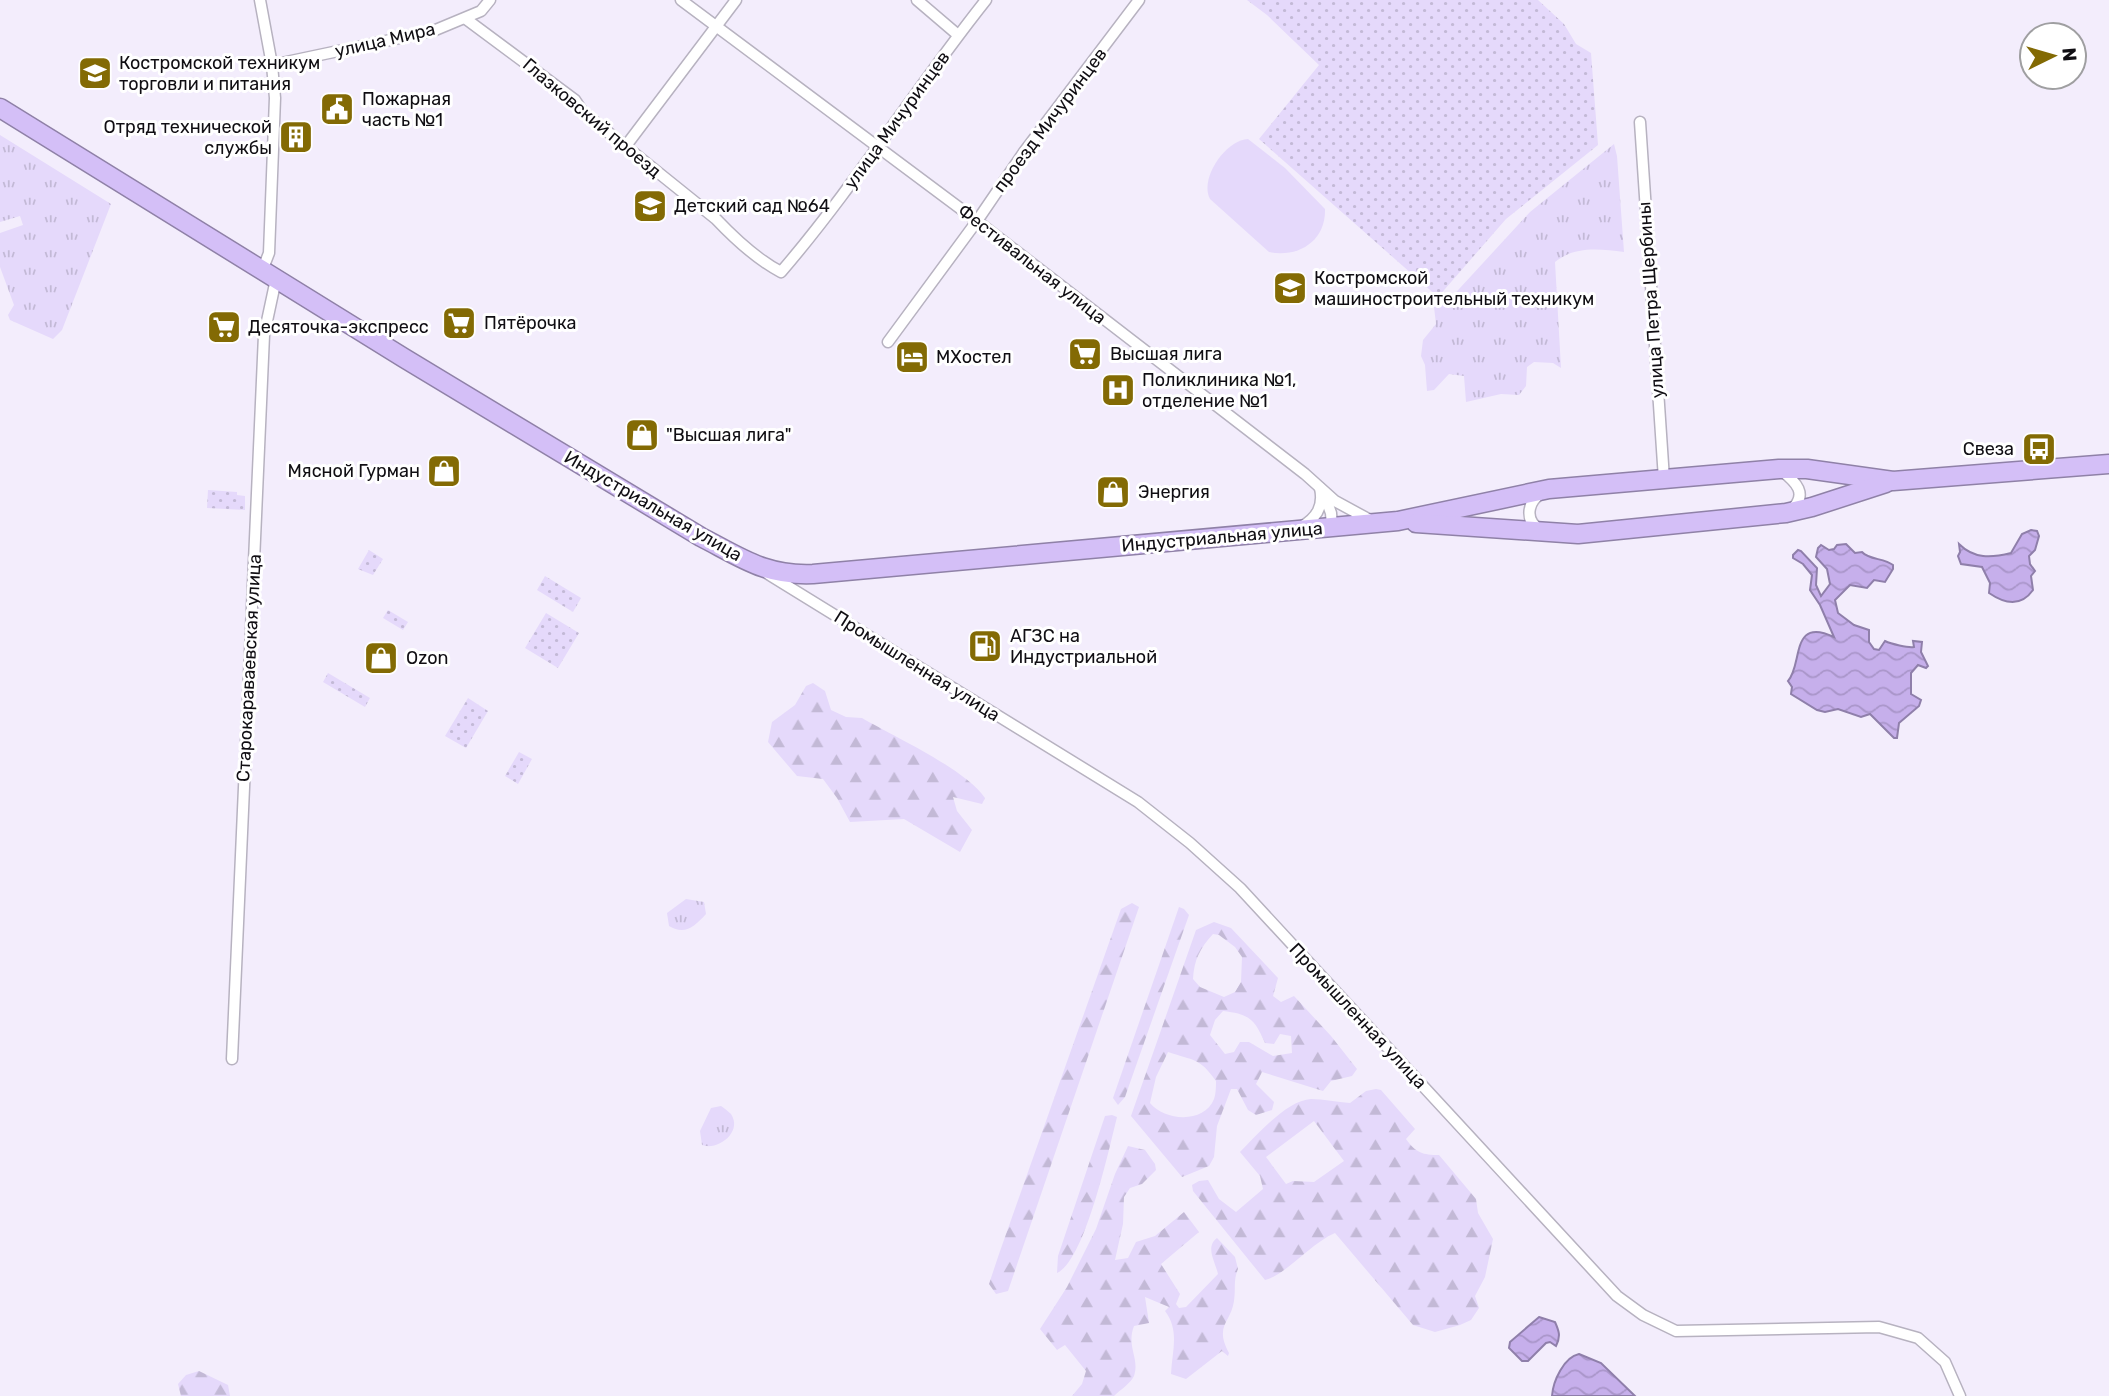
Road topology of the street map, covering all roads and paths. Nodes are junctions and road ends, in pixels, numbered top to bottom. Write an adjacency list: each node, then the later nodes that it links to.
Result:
1 (260, 0): 11 (street, Старокараваевская улица)
2 (489, 0): 8 (street, улица Мира)
3 (681, 0): 9 (street, Фестивальная улица)
4 (736, 0): 9 (street)
5 (917, 0): 10 (street)
6 (986, 0): 10 (street, улица Мичуринцев)
7 (1139, 0): 16 (street, проезд Мичуринцев)
8 (466, 19): 11 (street, улица Мира); 14 (street, Глазковский проезд)
9 (716, 27): 14 (street); 15 (street, Фестивальная улица)
10 (958, 36): 15 (street, улица Мичуринцев)
11 (272, 65): 18 (street, Старокараваевская улица)
12 (0, 108): 18 (highway, Индустриальная улица)
13 (1640, 122): 22 (street, улица Петра Щербины)
14 (625, 147): 17 (street, Глазковский проезд)
15 (879, 147): 16 (street, Фестивальная улица); 17 (street, улица Мичуринцев)
16 (976, 221): 19 (street, проезд Мичуринцев); 24 (street, Фестивальная улица)
17 (781, 272)
18 (269, 275): 31 (highway, Индустриальная улица); 32 (street, Старокараваевская улица)
19 (888, 342)
20 (2109, 464): 23 (highway, Индустриальная улица)
21 (1779, 469): 22 (highway, Индустриальная улица); 23 (highway, Индустриальная улица); 26 (street)
22 (1664, 478): 25 (highway, Индустриальная улица)
23 (1893, 481): 26 (highway, Индустриальная улица)
24 (1320, 488): 27 (street, Фестивальная улица); 28 (street); 29 (street)
25 (1549, 489): 27 (highway, Индустриальная улица); 30 (street)
26 (1786, 513): 30 (highway, Индустриальная улица)
27 (1391, 522): 28 (highway, Индустриальная улица); 30 (highway, Индустриальная улица)
28 (1332, 527): 29 (highway, Индустриальная улица)
29 (1293, 530): 31 (highway, Индустриальная улица)
30 (1548, 533)
31 (747, 561): 33 (street, Промышленная улица)
32 (232, 1059)
33 (1960, 1396)

